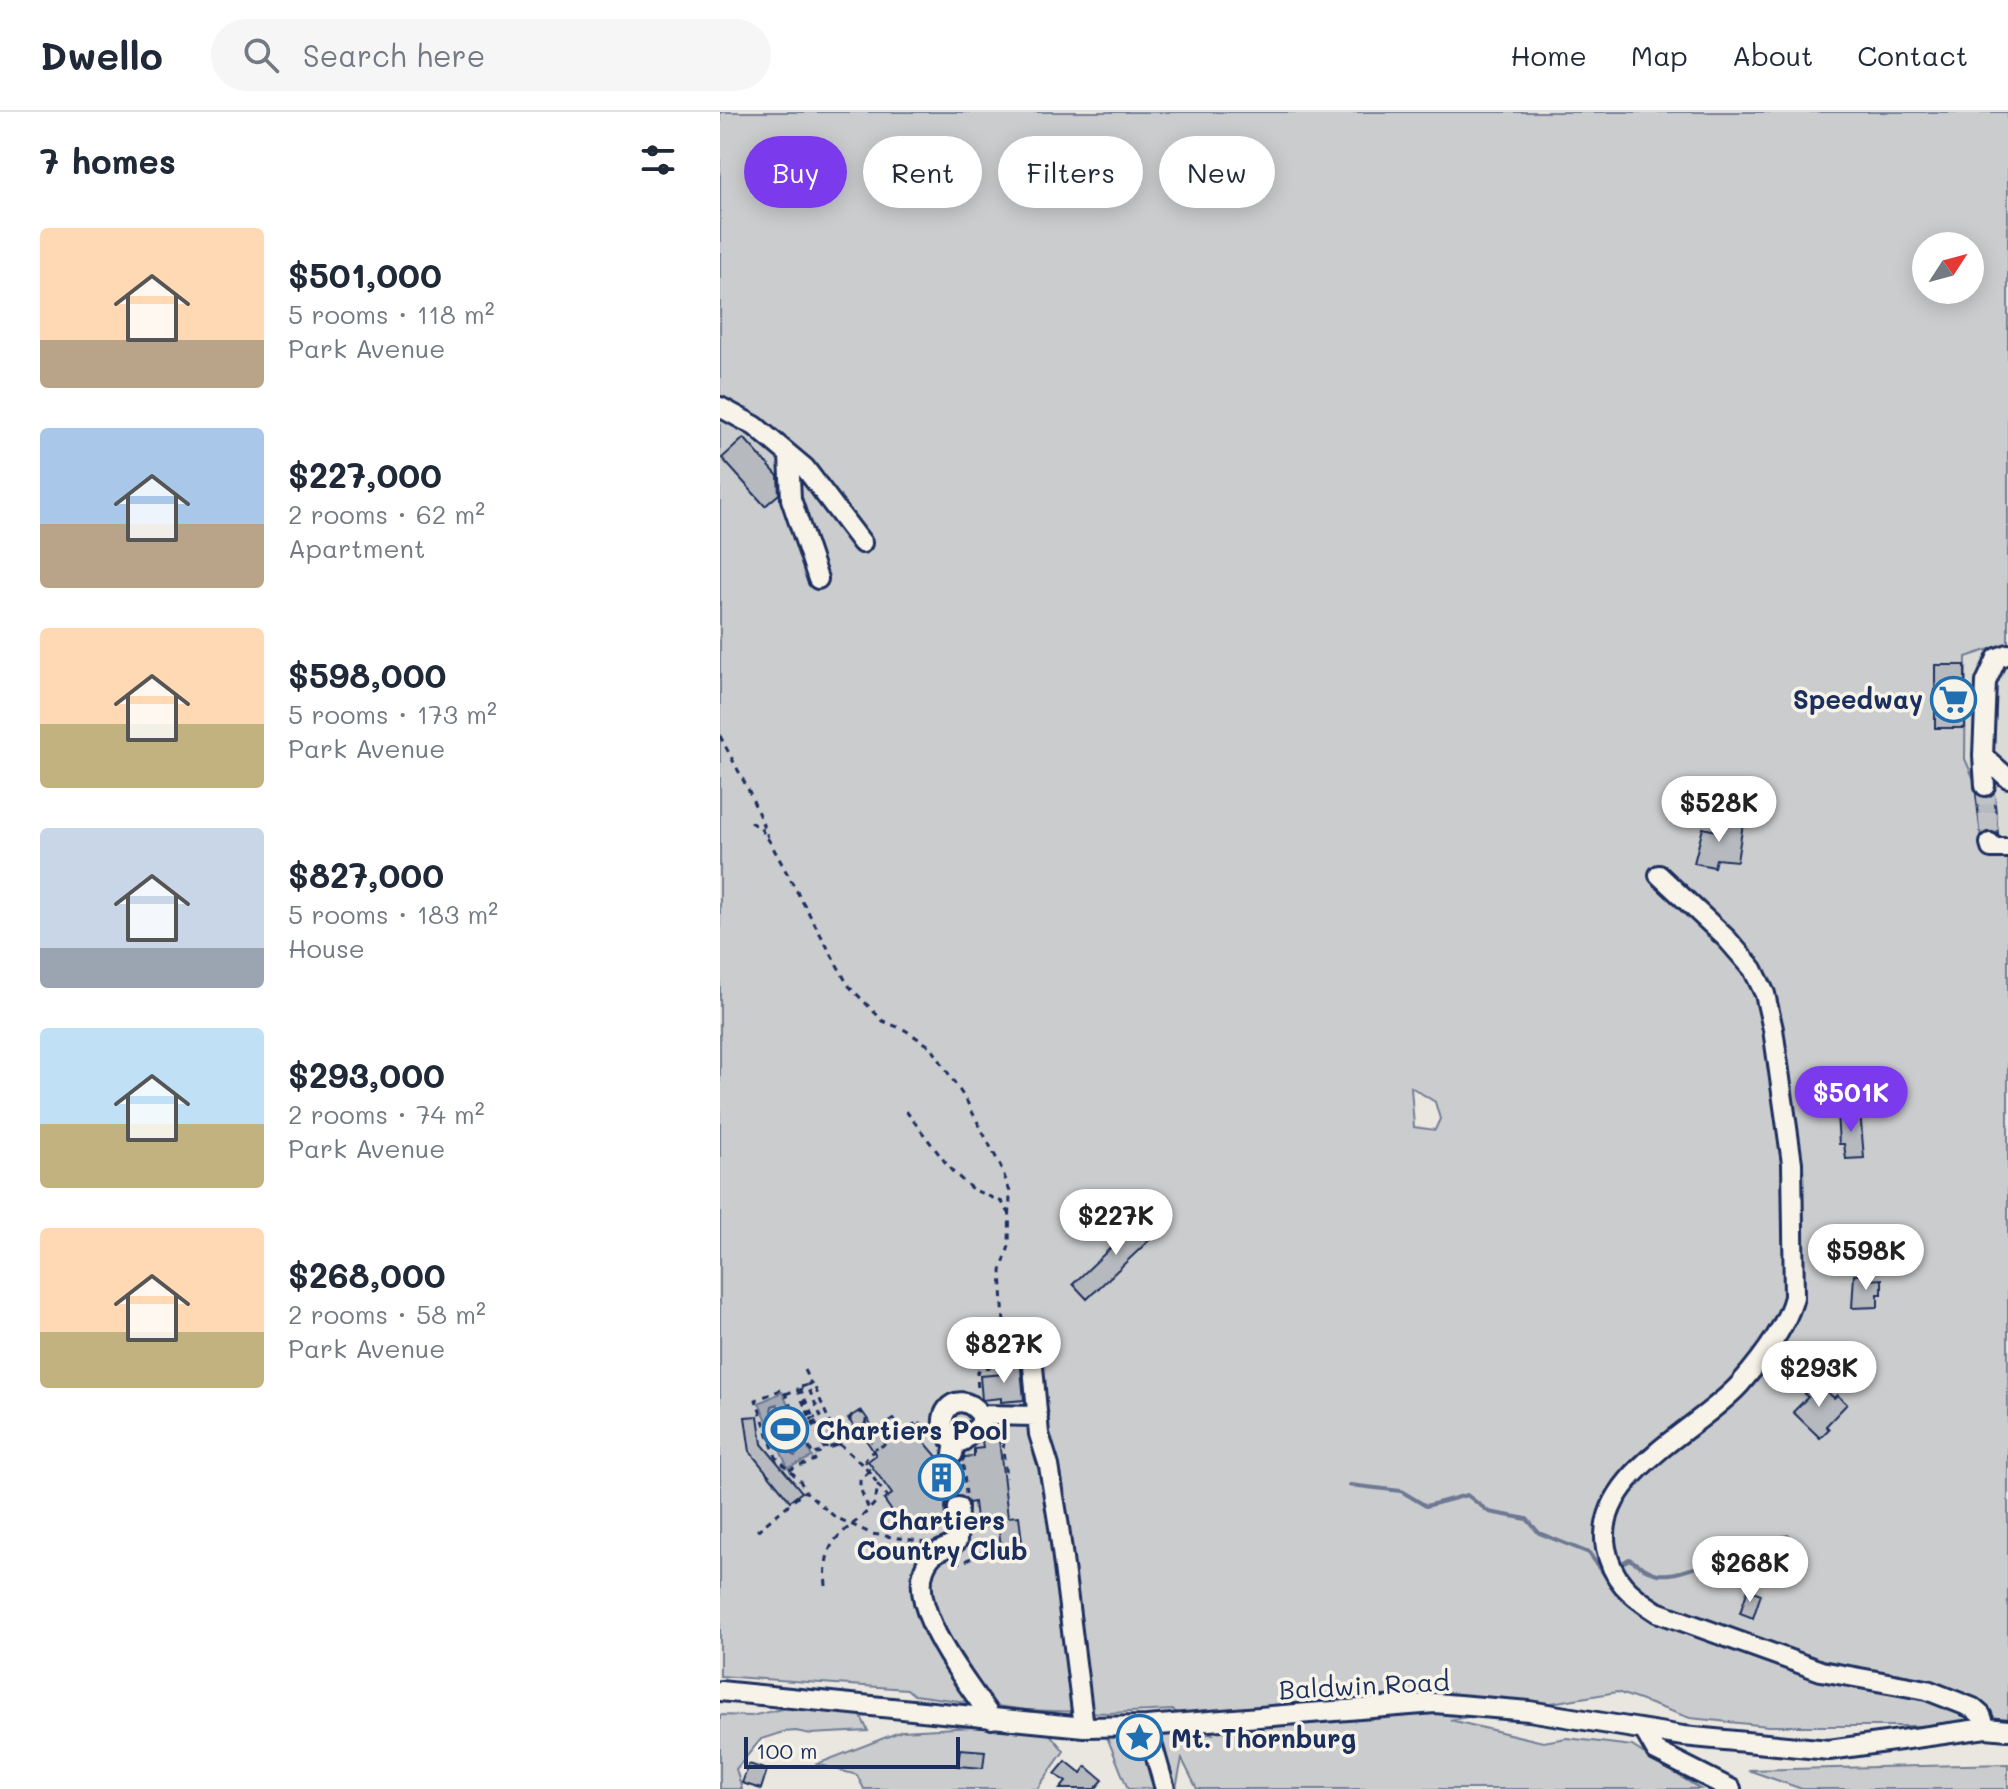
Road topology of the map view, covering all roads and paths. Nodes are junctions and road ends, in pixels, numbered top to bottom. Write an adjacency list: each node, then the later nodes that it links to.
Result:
1 (720, 407): 2 (street)
2 (789, 455): 3 (street); 4 (street)
3 (862, 543)
4 (818, 579)
5 (2008, 654): 7 (street)
6 (720, 736): 11 (path)
7 (1983, 756): 8 (street); 9 (street)
8 (2008, 778)
9 (1985, 786)
10 (750, 822): 11 (path)
11 (773, 848): 14 (path)
12 (1659, 875): 49 (street)
13 (906, 1111): 14 (path)
14 (1009, 1213): 15 (path)
15 (1006, 1353)
16 (1032, 1355): 24 (street)
17 (804, 1370): 18 (path)
18 (809, 1385): 19 (path); 21 (path); 22 (path)
19 (799, 1388): 20 (path); 25 (path)
20 (786, 1394): 26 (path); 34 (path)
21 (826, 1413): 22 (path); 29 (path)
22 (820, 1415): 25 (path); 29 (path)
23 (981, 1415): 24 (street); 28 (street); 32 (street)
24 (1038, 1416): 48 (street)
25 (812, 1418): 26 (path); 30 (path)
26 (799, 1424): 33 (path)
27 (862, 1427): 31 (path)
28 (944, 1427): 31 (path); 32 (street)
29 (836, 1445): 30 (path); 35 (path)
30 (826, 1449): 33 (path)
31 (877, 1449): 35 (path)
32 (954, 1449): 40 (path)
33 (813, 1455): 34 (path)
34 (789, 1470): 37 (path)
35 (870, 1473): 36 (path); 39 (path)
36 (878, 1485): 38 (path); 39 (path)
37 (805, 1491): 41 (path); 42 (path)
38 (888, 1497)
39 (869, 1510): 41 (path)
40 (958, 1512): 43 (street)
41 (851, 1523): 43 (path); 44 (path)
42 (757, 1531)
43 (938, 1551): 46 (street)
44 (826, 1586)
45 (720, 1691): 46 (street, Baldwin Road)
46 (992, 1719): 48 (street, Baldwin Road)
47 (1147, 1726): 48 (street, Baldwin Road); 50 (street, Baldwin Road); 52 (street)
48 (1084, 1727)
49 (1986, 1728): 50 (street, Baldwin Road); 51 (street, Baldwin Road)
50 (1644, 1730): 53 (street)
51 (2008, 1730)
52 (1160, 1787)
53 (1731, 1789)

